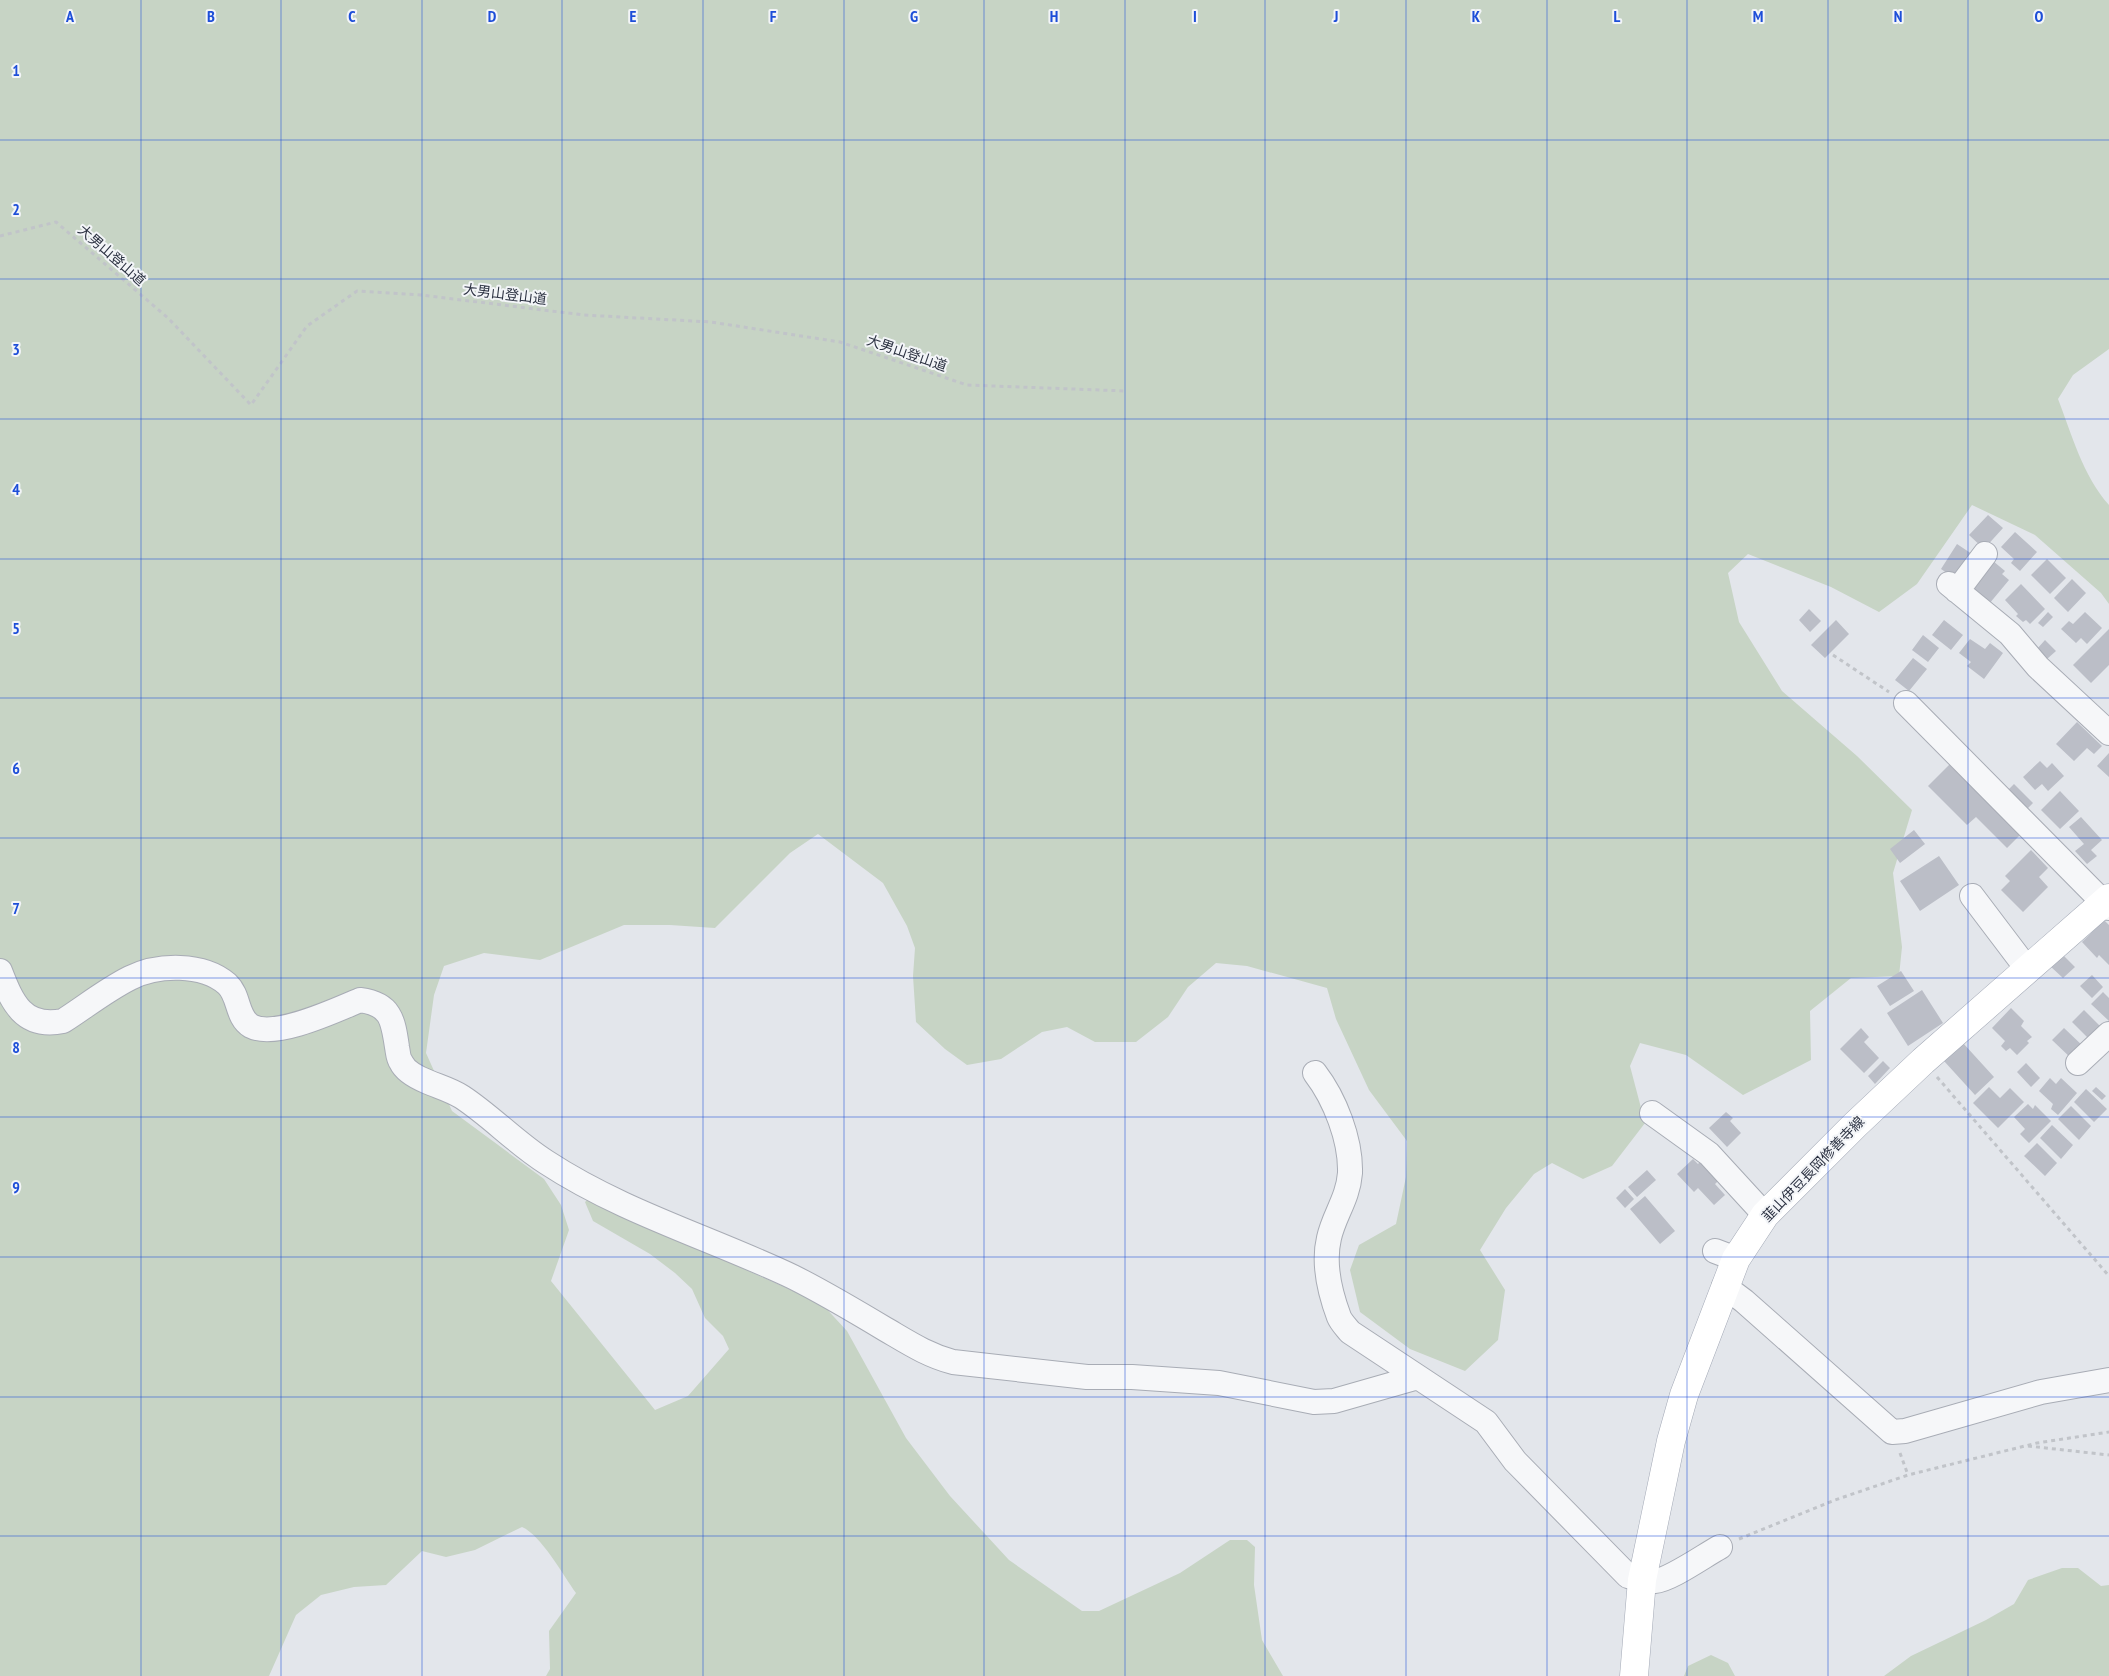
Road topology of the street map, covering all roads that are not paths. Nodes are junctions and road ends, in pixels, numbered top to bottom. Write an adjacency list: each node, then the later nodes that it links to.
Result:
1 (1985, 554): 3 (street)
2 (1906, 703): 5 (street)
3 (2109, 733)
4 (1972, 896): 6 (street)
5 (2107, 903): 6 (main road, 韮山伊豆長岡修善寺線)
6 (2028, 970): 12 (main road, 韮山伊豆長岡修善寺線)
7 (0, 971): 14 (street)
8 (2109, 1034): 9 (street)
9 (2078, 1063)
10 (1315, 1074): 14 (street)
11 (1652, 1113): 12 (street)
12 (1765, 1215): 13 (main road, 韮山伊豆長岡修善寺線)
13 (1724, 1286): 15 (street); 17 (main road, 韮山伊豆長岡修善寺線)
14 (1418, 1377): 17 (street)
15 (2109, 1380)
16 (1720, 1547): 17 (street)
17 (1642, 1580): 18 (main road, 韮山伊豆長岡修善寺線)
18 (1634, 1676)

